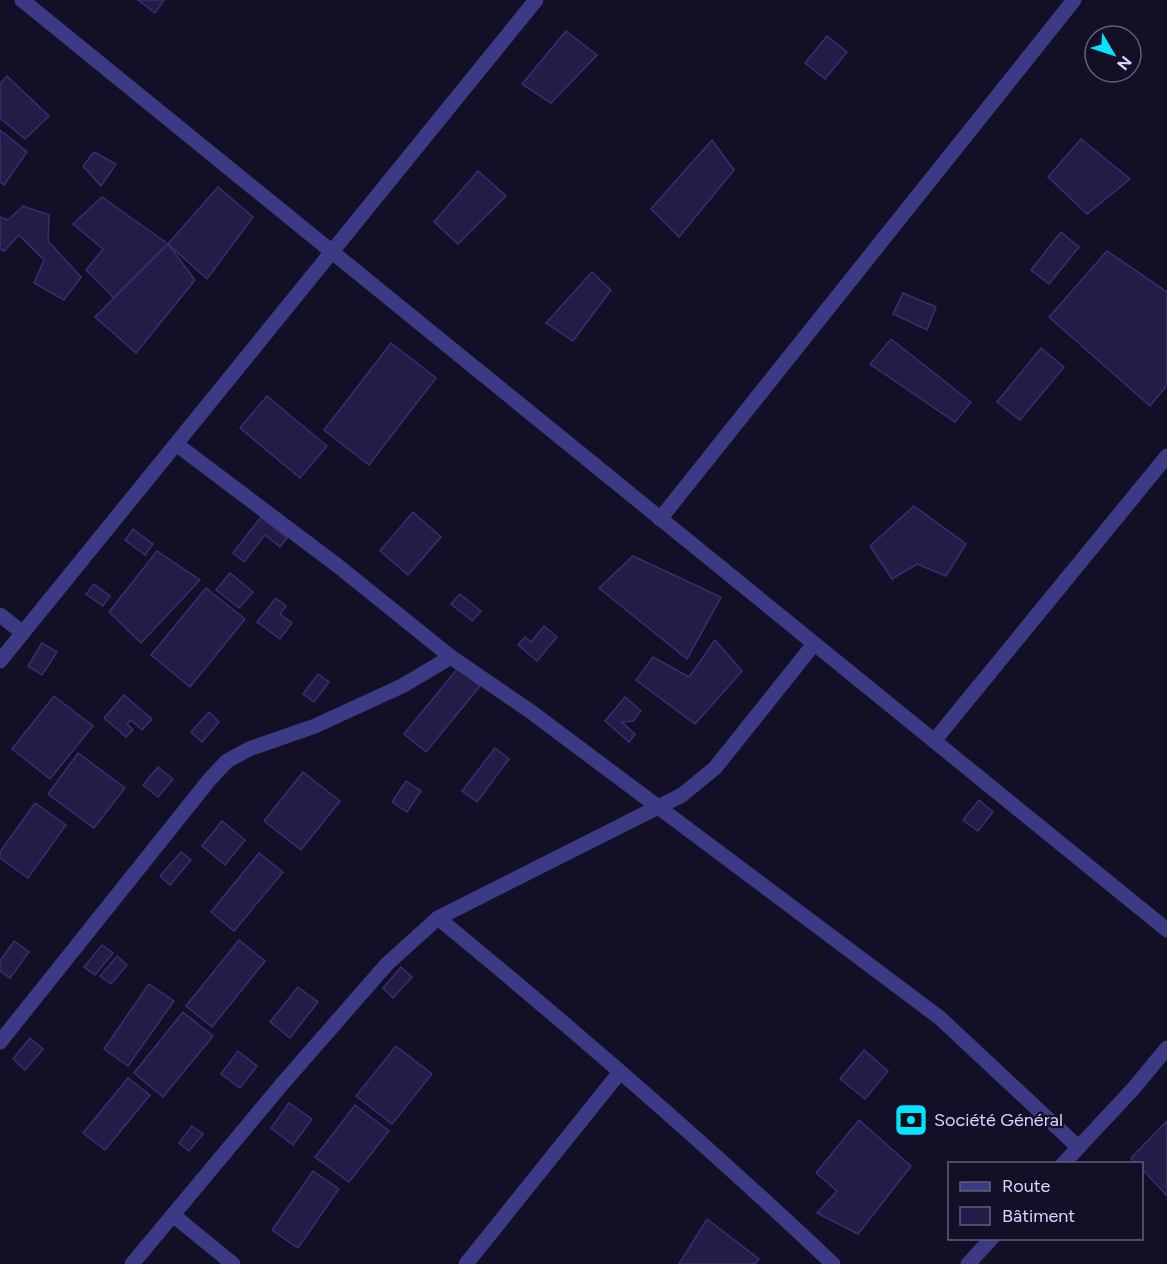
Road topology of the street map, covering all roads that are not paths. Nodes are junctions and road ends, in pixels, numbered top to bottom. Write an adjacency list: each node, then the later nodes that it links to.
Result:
1 (22, 0): 4 (street)
2 (536, 0): 4 (street)
3 (1074, 0): 7 (street)
4 (332, 252): 5 (street); 7 (street)
5 (176, 444): 9 (street); 11 (street)
6 (1167, 456): 13 (street)
7 (660, 519): 10 (street)
8 (0, 615): 9 (street)
9 (22, 633): 12 (street)
10 (814, 644): 13 (street); 14 (street)
11 (451, 657): 14 (street); 17 (street)
12 (0, 661)
13 (934, 741): 16 (street)
14 (656, 807): 15 (street); 20 (street)
15 (438, 918): 19 (street); 22 (street)
16 (1167, 930)
17 (0, 1042)
18 (1167, 1047): 20 (street)
19 (620, 1072): 26 (street); 27 (street)
20 (1078, 1147): 21 (street)
21 (1065, 1162)
22 (173, 1215): 24 (street); 25 (street)
23 (991, 1240): 28 (street)
24 (132, 1264)
25 (233, 1264)
26 (466, 1264)
27 (833, 1264)
28 (968, 1264)

